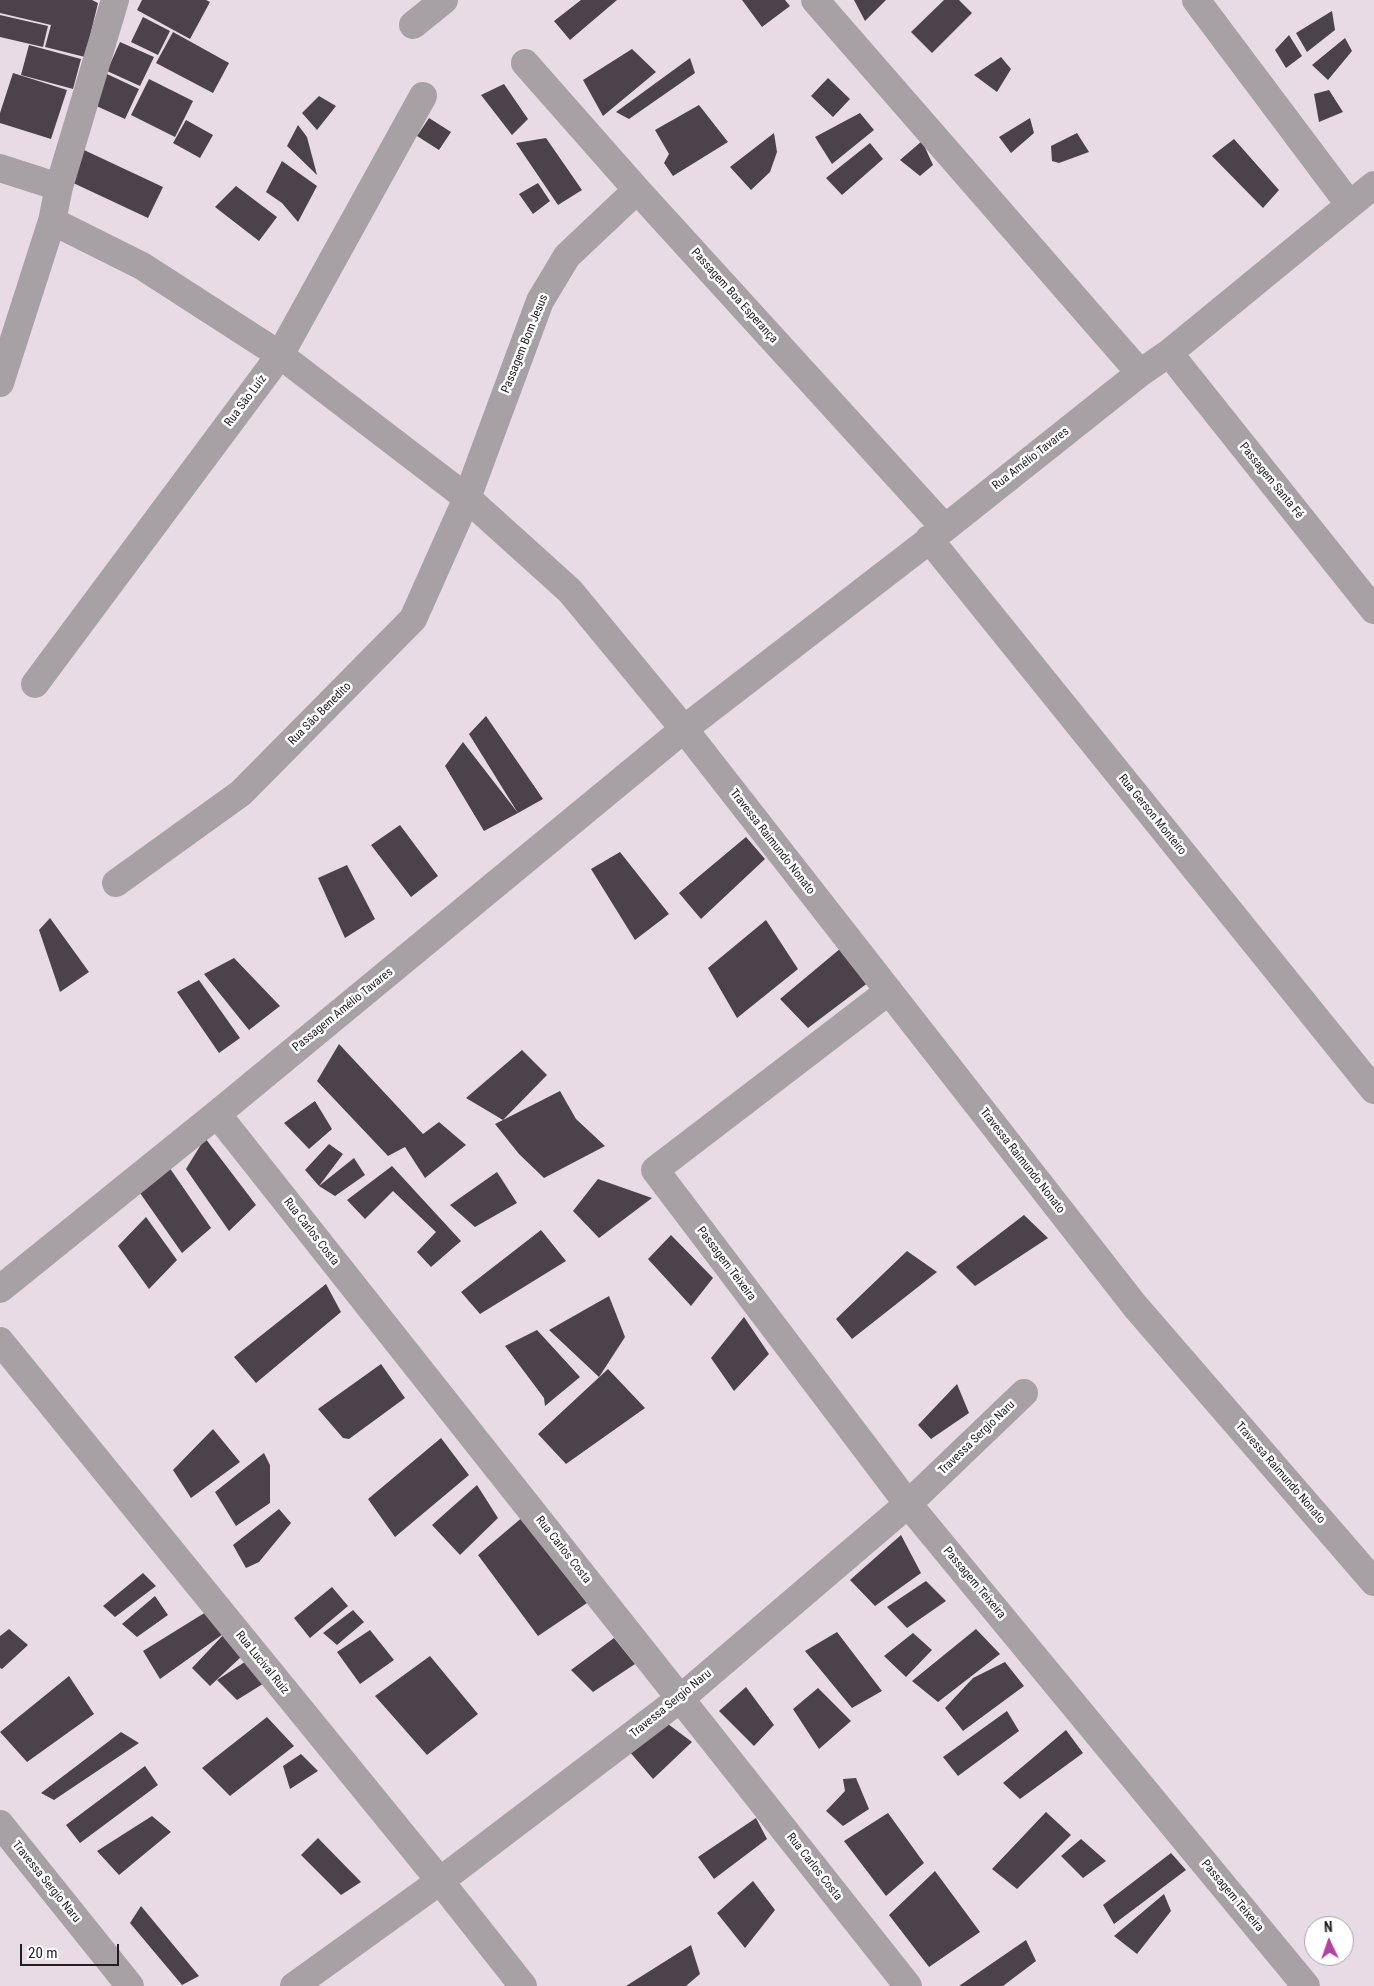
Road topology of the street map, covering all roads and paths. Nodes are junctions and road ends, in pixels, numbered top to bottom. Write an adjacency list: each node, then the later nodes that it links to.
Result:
1 (115, 0): 10 (street)
2 (444, 0): 5 (street)
3 (815, 0): 16 (street)
4 (1196, 0): 12 (street)
5 (413, 25)
6 (525, 63): 11 (street, Passagem Boa Esperança)
7 (423, 96): 15 (street, Rua São Luíz)
8 (0, 168): 10 (street)
9 (1374, 185): 12 (street, Rua Amélio Tavares)
10 (59, 187): 13 (street)
11 (637, 190): 18 (street, Passagem Bom Jesus); 19 (street, Passagem Boa Esperança)
12 (1349, 204): 14 (street, Rua Amélio Tavares)
13 (52, 221): 15 (street, Travessa Raimundo Nonato); 17 (street)
14 (1169, 353): 16 (street, Rua Amélio Tavares); 20 (street, Passagem Santa Fé)
15 (280, 355): 18 (street, Travessa Raimundo Nonato); 21 (street, Rua São Luíz)
16 (1140, 373): 19 (street, Rua Amélio Tavares)
17 (0, 382)
18 (467, 498): 22 (street, Travessa Raimundo Nonato); 23 (street, Rua São Benedito)
19 (937, 534): 22 (street, Rua Amélio Tavares); 25 (street, Rua Gerson Monteiro)
20 (1374, 610)
21 (35, 684)
22 (684, 729): 24 (street, Travessa Raimundo Nonato); 26 (street, Passagem Amélio Tavares)
23 (116, 883)
24 (889, 991): 30 (street, Passagem Teixeira); 31 (street, Travessa Raimundo Nonato)
25 (1374, 1090)
26 (217, 1114): 27 (street, Passagem Amélio Tavares); 32 (street, Rua Carlos Costa)
27 (0, 1290)
28 (0, 1341): 34 (street, Rua Lucival Ruiz)
29 (1024, 1393): 30 (street, Travessa Sergio Naru)
30 (908, 1504): 32 (street, Travessa Sergio Naru); 39 (street, Passagem Teixeira)
31 (1374, 1582)
32 (681, 1698): 34 (street, Travessa Sergio Naru); 38 (street, Rua Carlos Costa)
33 (0, 1824): 35 (street, Travessa Sergio Naru)
34 (440, 1881): 36 (street, Travessa Sergio Naru); 37 (street, Rua Lucival Ruiz)
35 (130, 1986)
36 (294, 1986)
37 (523, 1986)
38 (908, 1986)
39 (1306, 1986)

